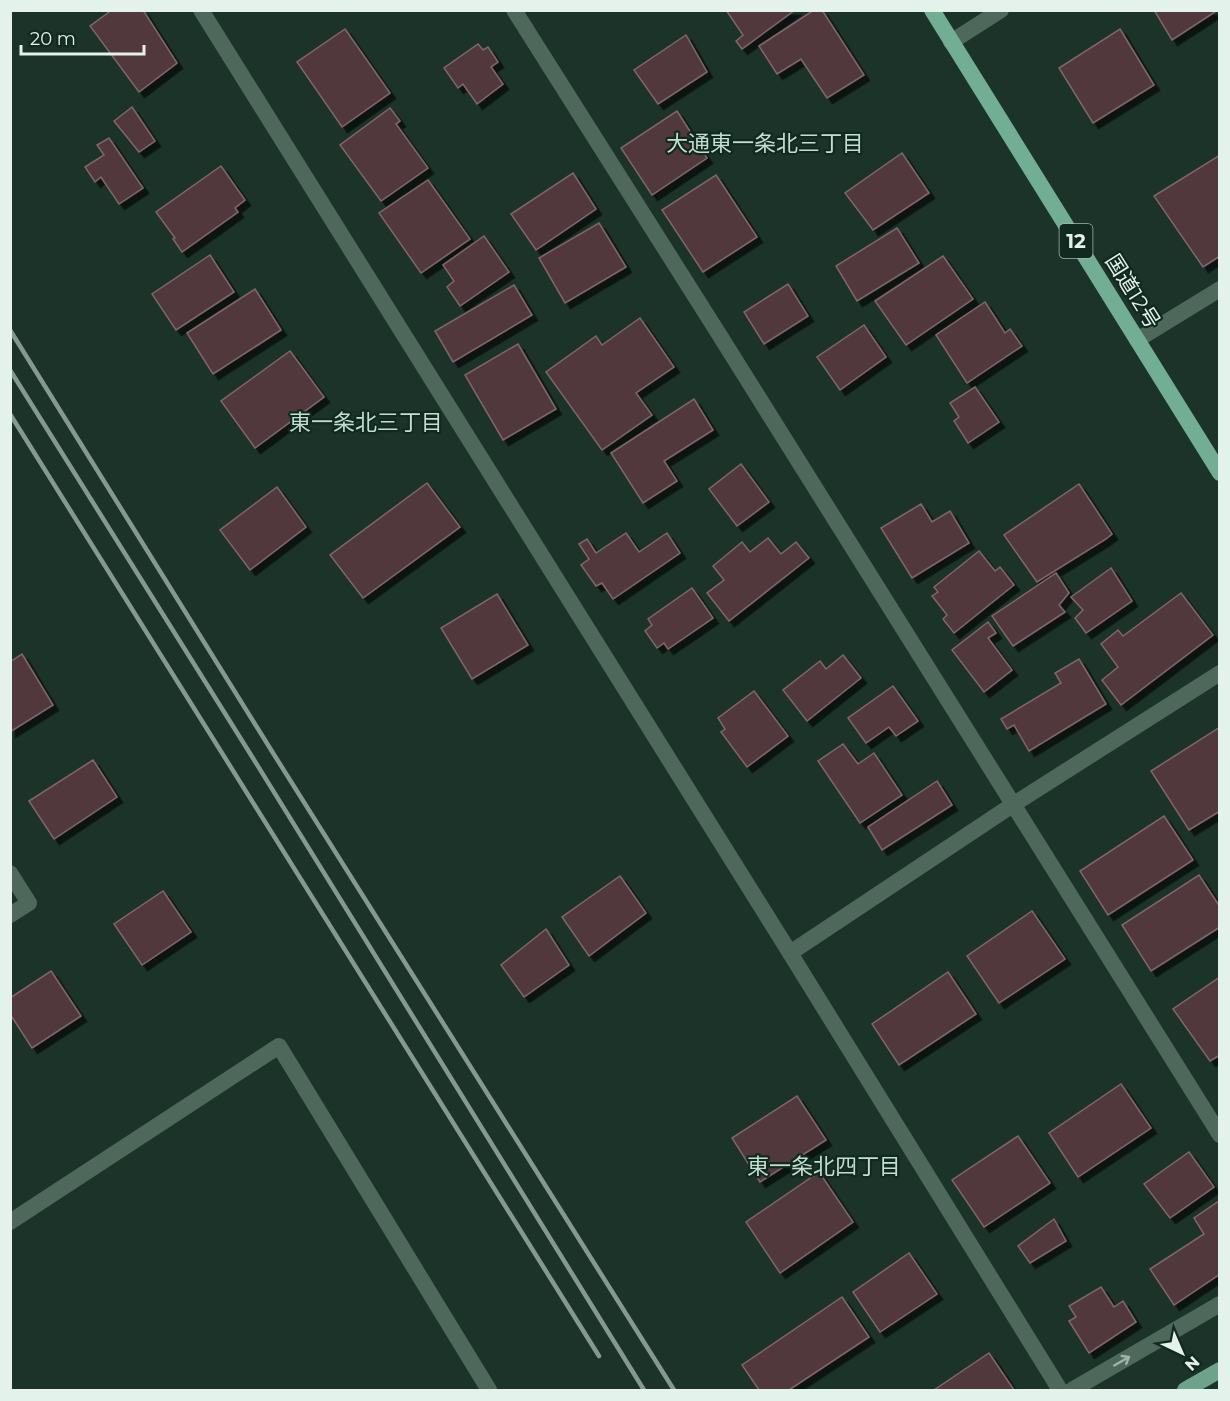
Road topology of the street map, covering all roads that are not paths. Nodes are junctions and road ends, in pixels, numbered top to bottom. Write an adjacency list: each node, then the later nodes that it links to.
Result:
1 (201, 10): 13 (street)
2 (514, 10): 10 (street)
3 (932, 10): 5 (highway, 国道12号 / 12)
4 (1001, 10): 5 (street)
5 (951, 42): 7 (highway, 国道12号 / 12)
6 (1220, 289): 7 (street)
7 (1137, 340): 8 (highway, 国道12号 / 12)
8 (1220, 473)
9 (1220, 673): 10 (street)
10 (1014, 804): 13 (street); 14 (street)
11 (10, 873): 12 (street)
12 (10, 915)
13 (790, 953): 19 (street)
14 (1220, 1135)
15 (10, 1222): 18 (street)
16 (1220, 1305): 20 (street, one-way to 16)
17 (1220, 1370): 21 (main road)
18 (489, 1390)
19 (1060, 1390)
20 (1072, 1390)
21 (1185, 1390)

